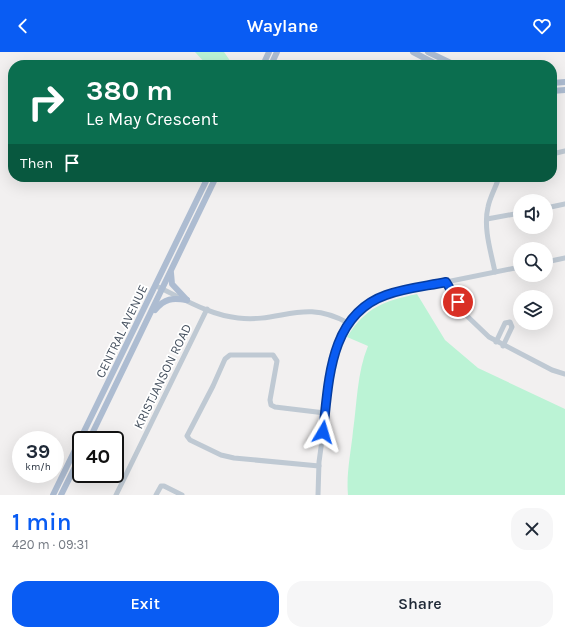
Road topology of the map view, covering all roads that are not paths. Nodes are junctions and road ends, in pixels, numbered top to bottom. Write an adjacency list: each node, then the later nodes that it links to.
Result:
1 (413, 52): 3 (main road)
2 (428, 52): 4 (main road)
3 (428, 60)
4 (444, 60)
5 (206, 182): 18 (main road, CENTRAL AVENUE)
6 (214, 182): 15 (main road, CENTRAL AVENUE)
7 (498, 182): 11 (street)
8 (565, 204): 9 (street)
9 (553, 207)
10 (513, 214): 11 (street)
11 (487, 220): 16 (street)
12 (565, 258): 13 (street)
13 (553, 261)
14 (513, 269): 16 (street)
15 (172, 270): 19 (main road, CENTRAL AVENUE); 20 (main road)
16 (495, 272): 17 (street)
17 (446, 282): 23 (street); 24 (street)
18 (156, 286): 19 (street); 31 (main road, CENTRAL AVENUE)
19 (163, 289): 20 (street); 22 (main road, CENTRAL AVENUE)
20 (187, 300): 21 (street); 22 (main road)
21 (207, 309): 23 (street); 33 (street, KRISTJANSON ROAD)
22 (148, 319): 28 (main road, CENTRAL AVENUE)
23 (348, 323): 27 (street)
24 (496, 342): 25 (street); 25 (street)
25 (503, 346): 26 (street)
26 (565, 374)
27 (325, 413): 29 (street); 29 (street)
28 (92, 431)
29 (319, 466): 36 (street)
30 (72, 474): 32 (main road)
31 (53, 495)
32 (62, 495)
33 (116, 495)
34 (156, 495): 35 (street)
35 (182, 495)
36 (318, 495)

